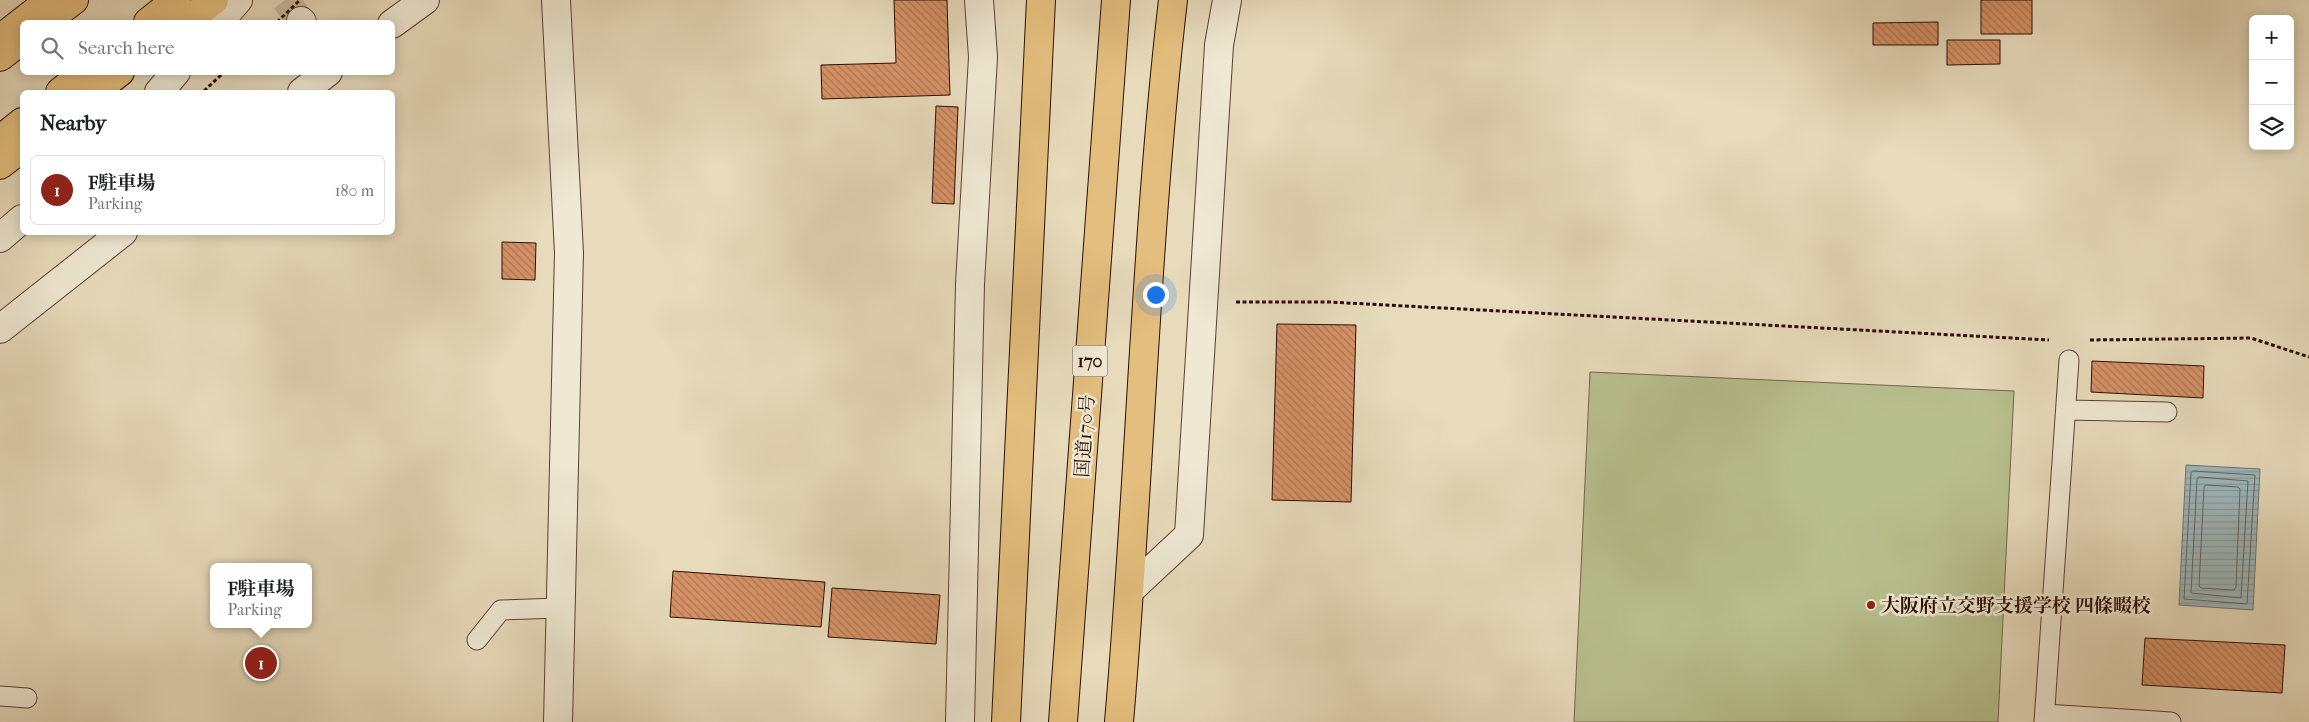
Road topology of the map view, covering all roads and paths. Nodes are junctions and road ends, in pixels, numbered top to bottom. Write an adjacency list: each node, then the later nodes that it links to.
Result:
1 (50, 0): 13 (highway)
2 (74, 0): 14 (highway)
3 (176, 0): 15 (highway)
4 (214, 0): 16 (highway)
5 (238, 0): 17 (street)
6 (425, 0): 18 (street)
7 (556, 0): 49 (street)
8 (980, 0): 55 (street)
9 (1041, 0): 56 (highway)
10 (1116, 0): 57 (highway, 国道170号 / 170)
11 (1173, 0): 48 (highway)
12 (1227, 0): 40 (street)
13 (24, 20)
14 (48, 20)
15 (151, 20)
16 (188, 20)
17 (221, 20)
18 (395, 22)
19 (20, 23): 20 (highway)
20 (0, 39)
21 (20, 42): 22 (highway)
22 (0, 58)
23 (81, 75): 28 (highway)
24 (116, 75): 29 (highway)
25 (173, 75): 30 (street)
26 (221, 75): 31 (path)
27 (324, 75): 32 (street)
28 (62, 90)
29 (97, 90)
30 (161, 90)
31 (205, 90)
32 (305, 90)
33 (20, 124): 34 (highway)
34 (0, 140)
35 (20, 150): 36 (highway)
36 (0, 165)
37 (20, 222): 39 (street)
38 (120, 235): 41 (street)
39 (0, 238)
40 (1202, 302): 42 (path); 48 (street)
41 (0, 329)
42 (2058, 340)
43 (2087, 340): 44 (path)
44 (2309, 357)
45 (2069, 360): 46 (lane)
46 (2066, 410): 47 (lane); 53 (lane)
47 (2166, 412)
48 (1130, 590): 58 (highway)
49 (559, 608): 50 (lane); 54 (street)
50 (477, 640)
51 (0, 696): 52 (lane)
52 (27, 698)
53 (2045, 718): 59 (lane)
54 (558, 722)
55 (960, 722)
56 (1006, 722)
57 (1064, 722)
58 (1119, 722)
59 (2171, 722)

